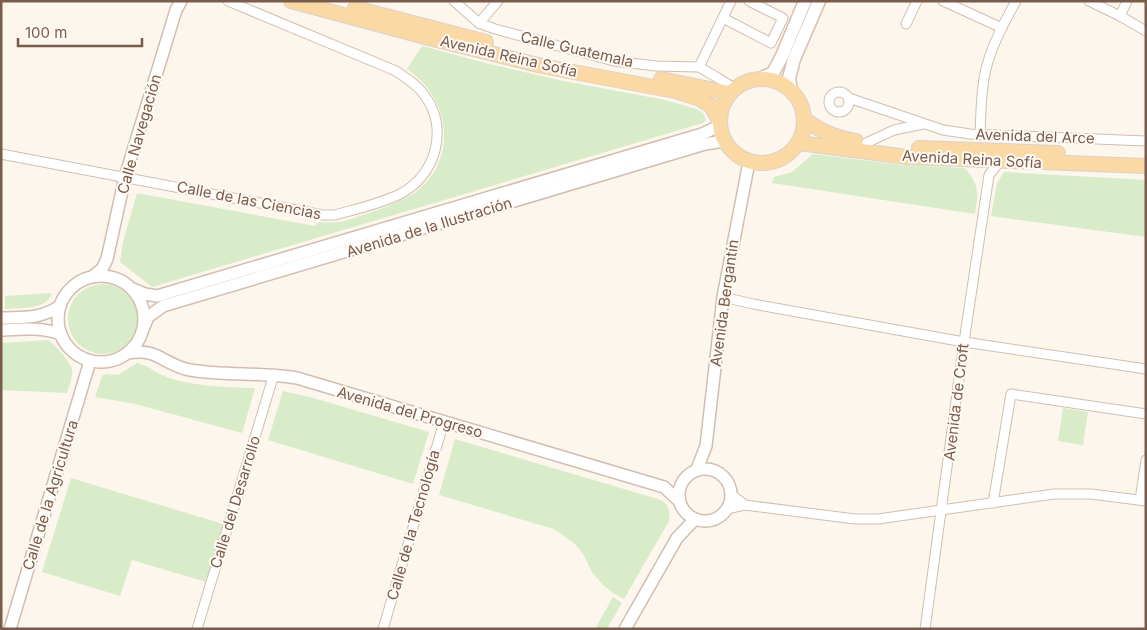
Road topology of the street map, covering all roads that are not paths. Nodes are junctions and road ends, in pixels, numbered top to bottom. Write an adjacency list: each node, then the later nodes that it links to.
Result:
1 (228, 1): 44 (street, Calle de las Ciencias)
2 (292, 1): 29 (main road, Avenida Reina Sofía)
3 (328, 1): 25 (main road, Avenida Reina Sofía)
4 (454, 1): 18 (street, Calle Guatemala)
5 (498, 1): 18 (street)
6 (731, 1): 17 (street)
7 (749, 1): 17 (street)
8 (805, 1): 23 (main road)
9 (819, 1): 24 (main road)
10 (917, 1): 19 (street)
11 (943, 1): 20 (street)
12 (1016, 1): 20 (street)
13 (1089, 1): 16 (street)
14 (1127, 1): 16 (street)
15 (178, 4): 44 (street, Calle Navegación)
16 (1120, 16): 21 (street)
17 (723, 18): 22 (street)
18 (479, 22): 22 (street, Calle Guatemala)
19 (906, 24)
20 (1002, 28): 32 (street)
21 (1146, 31)
22 (698, 67): 25 (street, Calle Guatemala)
23 (762, 78): 24 (main road); 25 (main road)
24 (792, 90): 28 (main road)
25 (732, 91): 29 (main road)
26 (849, 98): 27 (street, Avenida del Arce)
27 (886, 110): 30 (street, Avenida del Arce); 31 (street)
28 (804, 119): 35 (main road); 36 (main road, Avenida Reina Sofía)
29 (719, 123): 33 (main road); 48 (street, Avenida de la Ilustración)
30 (925, 124): 31 (street, Avenida del Arce); 32 (street, Avenida del Arce)
31 (894, 130): 36 (street, Avenida del Arce)
32 (980, 135): 34 (street, Avenida del Arce)
33 (724, 141): 41 (main road); 52 (street, Avenida de la Ilustración)
34 (1146, 141)
35 (798, 142): 39 (main road, Avenida Reina Sofía); 41 (main road)
36 (866, 143): 38 (main road, Avenida Reina Sofía)
37 (1, 154): 44 (street, Calle de las Ciencias)
38 (1146, 157)
39 (982, 160): 40 (main road, Avenida Reina Sofía); 43 (street)
40 (1000, 161): 42 (main road, Avenida Reina Sofía); 43 (street, Avenida de Croft)
41 (749, 162): 49 (street, Avenida Bergantín)
42 (1146, 166)
43 (989, 175): 55 (street, Avenida de Croft)
44 (125, 176): 45 (street, Calle Navegación)
45 (107, 259): 46 (street, Calle Navegación); 47 (street)
46 (92, 277): 47 (street); 50 (street)
47 (118, 279): 48 (street)
48 (132, 289): 52 (street)
49 (722, 297): 55 (street); 63 (street, Avenida Bergantín)
50 (60, 306): 51 (street); 54 (street)
51 (1, 318)
52 (143, 329): 56 (street); 57 (street)
53 (1, 330): 54 (street)
54 (60, 334): 58 (street)
55 (964, 342): 59 (street); 75 (street, Avenida de Croft)
56 (128, 352): 57 (street, Avenida del Progreso); 58 (street)
57 (154, 355): 60 (street, Avenida del Progreso)
58 (90, 360): 78 (street, Calle de la Agricultura)
59 (1146, 369)
60 (274, 374): 62 (street, Avenida del Progreso); 79 (street, Calle del Desarrollo)
61 (1146, 414): 71 (street)
62 (444, 422): 68 (street, Avenida del Progreso); 80 (street, Calle de la Tecnología)
63 (706, 446): 65 (street, Avenida Bergantín); 66 (street, Avenida Bergantín)
64 (1146, 460): 70 (street)
65 (697, 469): 66 (street); 67 (street)
66 (718, 472): 69 (street)
67 (682, 480): 68 (street); 72 (street)
68 (664, 487): 72 (street, Avenida del Progreso)
69 (731, 494): 73 (street); 74 (street)
70 (1143, 500): 71 (street)
71 (993, 503): 75 (street)
72 (681, 505): 76 (street); 77 (street)
73 (745, 505): 74 (street); 75 (street)
74 (726, 509): 76 (street)
75 (942, 511): 82 (street, Avenida de Croft)
76 (695, 519): 77 (street)
77 (677, 538): 81 (street)
78 (10, 629)
79 (197, 629)
80 (382, 629)
81 (625, 629)
82 (926, 629)

